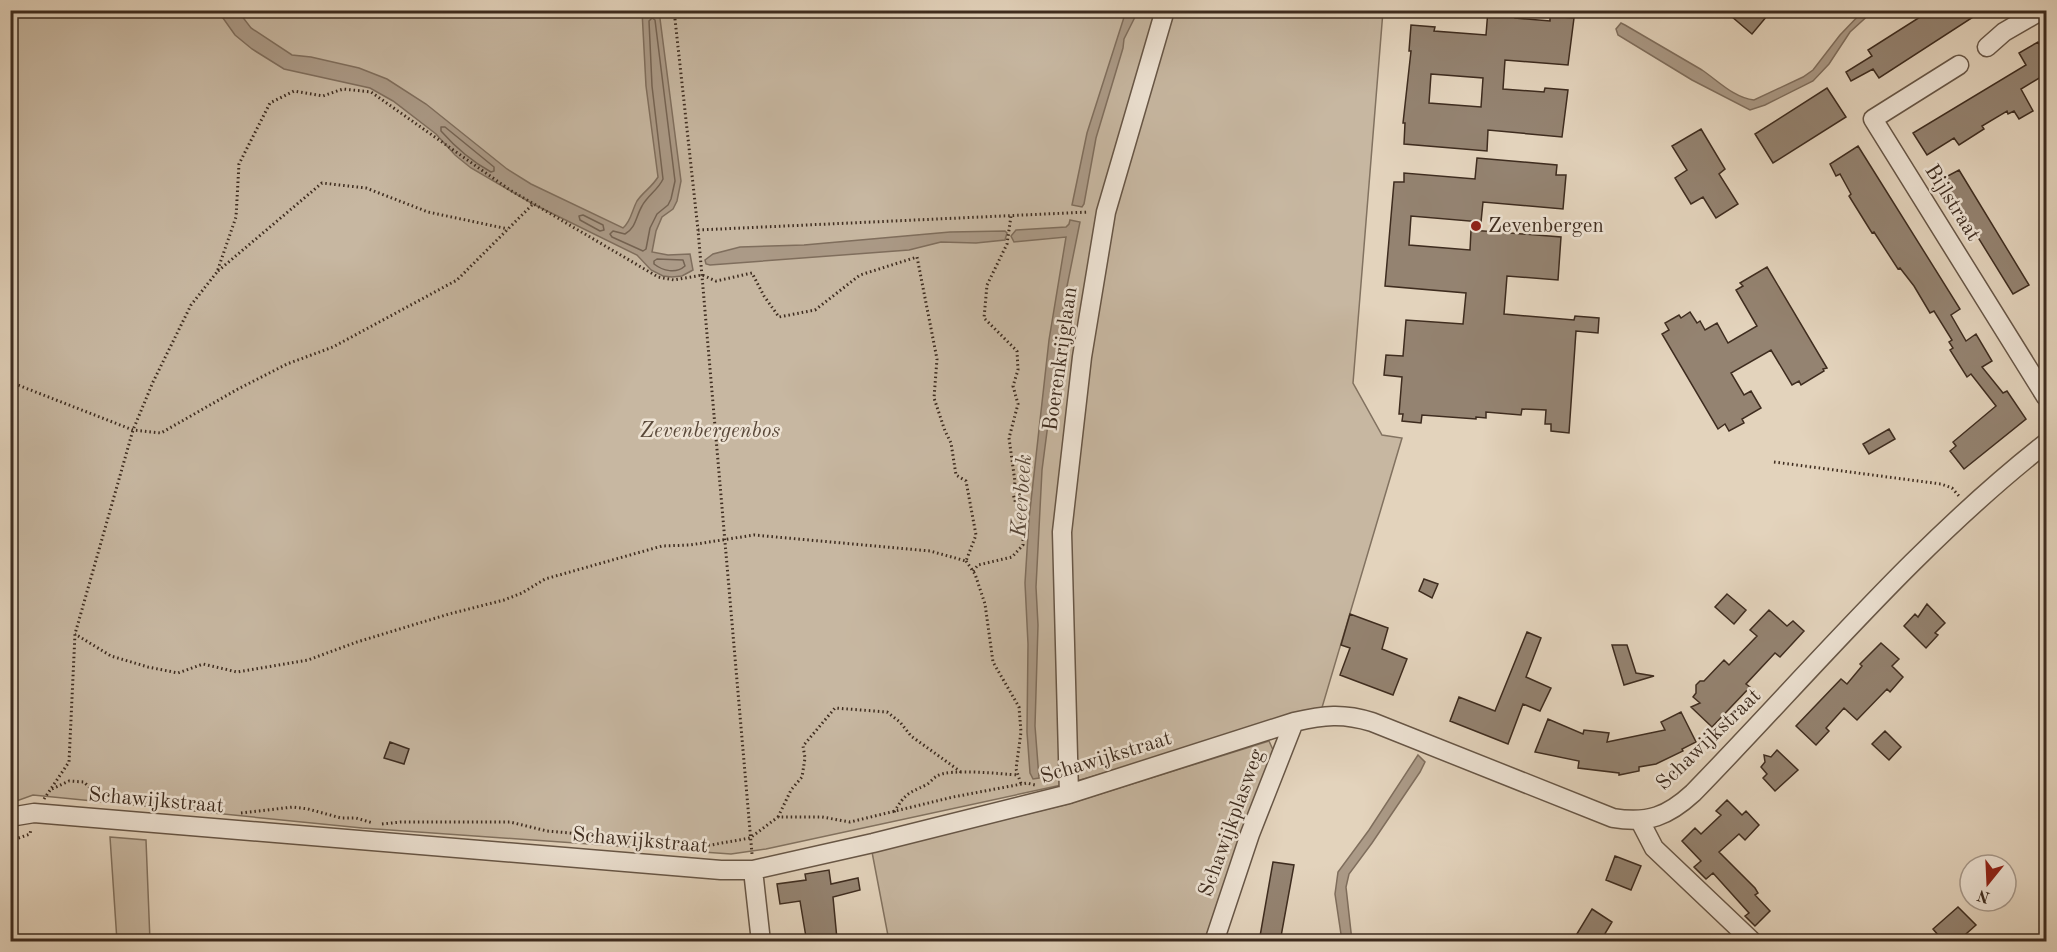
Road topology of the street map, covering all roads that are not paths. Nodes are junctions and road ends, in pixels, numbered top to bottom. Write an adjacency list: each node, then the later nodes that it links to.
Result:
1 (1165, 10): 8 (street, Boerenkrijglaan)
2 (2042, 10): 3 (street)
3 (1987, 47)
4 (1959, 65): 5 (street, Bijlstraat)
5 (2046, 397)
6 (2046, 443): 10 (street, Schawijkstraat)
7 (1294, 722): 8 (street, Schawijkstraat); 10 (street, Schawijkstraat); 13 (street, Schawijkplasweg)
8 (1069, 794): 11 (street, Schawijkstraat)
9 (10, 817): 11 (street, Schawijkstraat)
10 (1640, 821): 14 (street)
11 (753, 870): 12 (street)
12 (761, 942)
13 (1214, 942)
14 (1753, 942)

